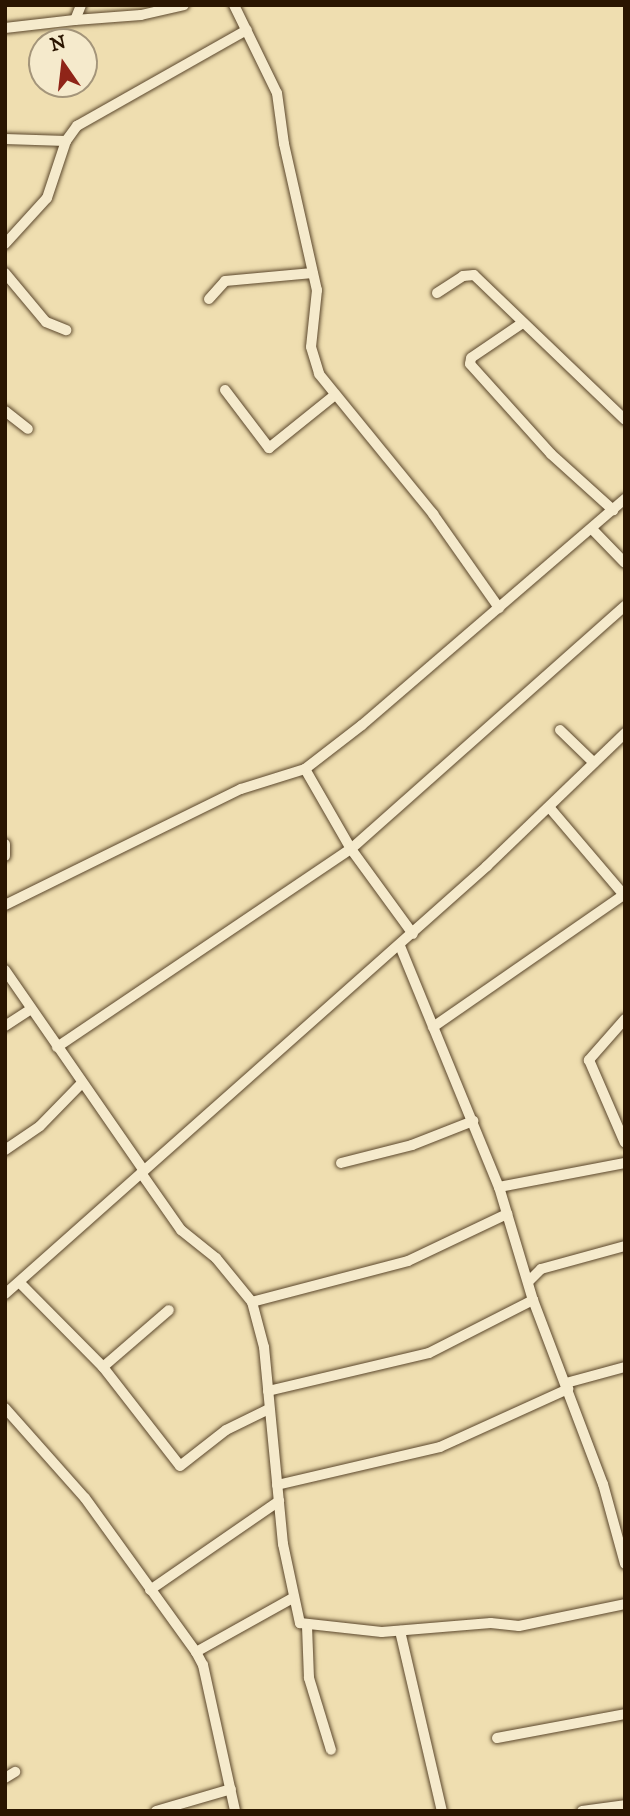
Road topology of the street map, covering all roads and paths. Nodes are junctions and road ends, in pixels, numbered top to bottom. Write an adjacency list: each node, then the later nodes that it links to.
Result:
1 (81, 5): 4 (street)
2 (184, 5): 4 (street)
3 (234, 5): 6 (street)
4 (75, 20): 5 (street)
5 (5, 28)
6 (247, 30): 8 (street); 11 (street)
7 (5, 139): 8 (street)
8 (66, 141): 9 (street)
9 (5, 244)
10 (5, 273): 15 (street)
11 (313, 273): 13 (street); 17 (street)
12 (437, 293): 14 (street)
13 (209, 299)
14 (521, 324): 19 (street); 22 (street)
15 (66, 330)
16 (225, 390): 17 (street)
17 (335, 395): 26 (street)
18 (5, 411): 20 (street)
19 (625, 421)
20 (28, 429)
21 (625, 499): 22 (street)
22 (613, 510): 23 (street)
23 (592, 529): 24 (street); 26 (street)
24 (625, 563)
25 (625, 606): 33 (street)
26 (499, 608): 30 (street)
27 (560, 730): 29 (street)
28 (625, 734): 29 (street)
29 (594, 763): 31 (street)
30 (304, 769): 33 (street); 36 (street)
31 (549, 807): 35 (street); 37 (street)
32 (5, 844): 34 (street)
33 (351, 849): 37 (street); 44 (street)
34 (5, 856)
35 (624, 897): 43 (street)
36 (5, 905)
37 (413, 934): 38 (street)
38 (400, 946): 43 (street); 51 (street)
39 (5, 970): 40 (street)
40 (31, 1009): 42 (street); 44 (street)
41 (625, 1019): 47 (street)
42 (5, 1026)
43 (433, 1027): 46 (street)
44 (57, 1047): 45 (street)
45 (82, 1083): 48 (street); 51 (street)
46 (473, 1121): 49 (street); 52 (street)
47 (625, 1143)
48 (5, 1150)
49 (341, 1163)
50 (625, 1163): 52 (street)
51 (142, 1172): 58 (street); 61 (street)
52 (499, 1187): 53 (street)
53 (507, 1214): 55 (street); 61 (street)
54 (625, 1246): 56 (street)
55 (524, 1264): 56 (street); 57 (street)
56 (541, 1269): 57 (street)
57 (529, 1281): 60 (street)
58 (20, 1283): 59 (street); 63 (street)
59 (5, 1294)
60 (533, 1300): 65 (street); 66 (street)
61 (252, 1302): 66 (street)
62 (169, 1310): 63 (street)
63 (103, 1367): 68 (street)
64 (625, 1367): 65 (street)
65 (567, 1386): 69 (street); 71 (street)
66 (268, 1391): 68 (street)
67 (5, 1408): 73 (street)
68 (267, 1410): 69 (street)
69 (277, 1485): 70 (street)
70 (279, 1501): 73 (street); 74 (street)
71 (623, 1545): 72 (street)
72 (625, 1564)
73 (150, 1590): 78 (street)
74 (291, 1599): 76 (street); 78 (street)
75 (625, 1604): 77 (street)
76 (307, 1626): 77 (street); 81 (street)
77 (400, 1631): 86 (street)
78 (195, 1652): 82 (street)
79 (625, 1714): 80 (street)
80 (497, 1738)
81 (331, 1751)
82 (231, 1788): 84 (street); 85 (street)
83 (625, 1805): 87 (street)
84 (156, 1811)
85 (235, 1811)
86 (442, 1811)
87 (582, 1811)

